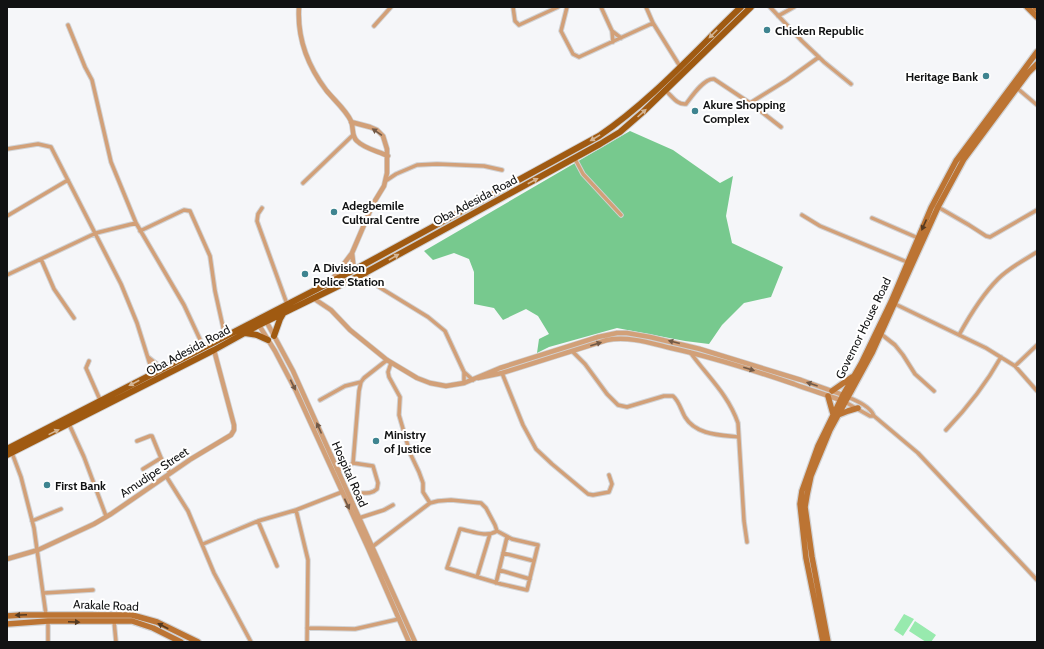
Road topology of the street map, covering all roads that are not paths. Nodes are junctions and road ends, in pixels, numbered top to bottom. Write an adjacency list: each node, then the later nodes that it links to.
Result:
1 (299, 7): 30 (street)
2 (391, 7): 17 (street)
3 (513, 7): 4 (street)
4 (558, 7)
5 (568, 7): 20 (street)
6 (601, 7): 18 (street)
7 (646, 7): 15 (street)
8 (741, 7): 24 (main road, Oba Adesida Road, one-way to 24)
9 (751, 7): 24 (main road, Oba Adesida Road)
10 (770, 7): 13 (street)
11 (794, 7): 13 (street)
12 (1026, 7): 14 (main road)
13 (778, 16): 22 (street)
14 (1037, 17)
15 (653, 22): 19 (street); 24 (street)
16 (68, 25): 47 (street)
17 (374, 26)
18 (612, 31): 19 (street); 20 (street)
19 (621, 38): 20 (street)
20 (613, 42)
21 (1037, 52): 26 (main road, Governor House Road)
22 (819, 57): 25 (street); 28 (street)
23 (1037, 64): 26 (main road, Governor House Road)
24 (682, 69): 27 (main road, Oba Adesida Road); 55 (main road, Oba Adesida Road, one-way to 55)
25 (851, 84)
26 (1015, 86): 29 (street); 41 (main road, Governor House Road); 50 (main road, Governor House Road, one-way to 50)
27 (666, 91): 28 (street); 35 (main road, Oba Adesida Road, one-way to 27)
28 (750, 103): 31 (street)
29 (1037, 105)
30 (351, 122): 32 (street); 34 (street, one-way to 30)
31 (781, 127)
32 (353, 135): 34 (street); 39 (street)
33 (7, 149): 37 (street)
34 (388, 156): 38 (street)
35 (575, 159): 43 (street); 57 (main road, Oba Adesida Road, one-way to 35)
36 (502, 170): 38 (street)
37 (68, 180): 45 (street); 49 (street)
38 (386, 180): 52 (street)
39 (303, 183)
40 (262, 208): 61 (street)
41 (938, 208): 42 (street); 60 (main road, Governor House Road)
42 (1037, 210)
43 (621, 215)
44 (802, 215): 54 (street)
45 (7, 216)
46 (872, 218): 50 (street)
47 (136, 223): 48 (street); 49 (street)
48 (140, 231): 69 (street); 73 (street)
49 (96, 233): 53 (street); 77 (street)
50 (918, 238): 54 (main road, Governor House Road)
51 (1037, 252): 68 (street)
52 (352, 253): 55 (street); 58 (street)
53 (41, 259): 56 (street); 63 (street)
54 (907, 262): 60 (main road, Governor House Road)
55 (356, 268): 57 (street); 58 (main road, Oba Adesida Road)
56 (7, 274)
57 (363, 274): 59 (main road, Oba Adesida Road); 83 (street)
58 (330, 282): 61 (main road, Oba Adesida Road)
59 (313, 298): 62 (main road, Oba Adesida Road); 80 (street)
60 (893, 303): 67 (main road, Governor House Road); 68 (street); 86 (main road, Governor House Road)
61 (288, 304): 64 (main road, Oba Adesida Road)
62 (284, 312): 64 (main road, Oba Adesida Road); 70 (main road)
63 (74, 318)
64 (265, 319): 65 (main road, Oba Adesida Road); 70 (street, Hospital Road)
65 (257, 322): 66 (main road, Oba Adesida Road); 69 (main road, Oba Adesida Road); 71 (street, Hospital Road)
66 (245, 333): 71 (main road); 74 (main road, Oba Adesida Road)
67 (881, 334): 91 (street); 94 (main road, Governor House Road)
68 (960, 335): 78 (street)
69 (225, 336): 73 (main road, Oba Adesida Road)
70 (274, 336): 108 (street, Hospital Road, one-way to 70)
71 (268, 340): 111 (street, Hospital Road, one-way to 111)
72 (1037, 345): 81 (street)
73 (204, 348): 82 (main road, Oba Adesida Road)
74 (214, 350): 96 (main road, Oba Adesida Road); 109 (street, Amudipe Street)
75 (572, 351): 76 (street, one-way to 76); 84 (street); 102 (street)
76 (690, 352): 93 (street, one-way to 93); 102 (street)
77 (148, 356): 82 (street); 85 (street)
78 (1001, 357): 81 (street); 101 (street)
79 (89, 361): 96 (street)
80 (389, 362): 88 (street); 89 (street); 113 (street)
81 (1015, 366): 92 (street)
82 (163, 369): 85 (main road, Oba Adesida Road)
83 (464, 372): 87 (street); 89 (street)
84 (502, 373): 87 (street); 110 (street)
85 (153, 374): 96 (main road, Oba Adesida Road, one-way to 96)
86 (853, 376): 90 (main road); 94 (main road, Governor House Road)
87 (476, 379): 89 (street); 90 (street, one-way to 87)
88 (361, 382): 95 (street); 106 (street)
89 (464, 383)
90 (832, 390): 94 (street)
91 (934, 391)
92 (1037, 391)
93 (828, 396): 94 (street); 98 (main road)
94 (844, 398): 97 (street); 98 (main road, Governor House Road); 99 (street)
95 (320, 400)
96 (102, 404): 100 (main road, Oba Adesida Road); 104 (main road, Oba Adesida Road)
97 (858, 408): 98 (main road); 99 (street)
98 (835, 415): 153 (main road, Governor House Road); 154 (main road, Governor House Road)
99 (874, 416): 135 (street)
100 (69, 424): 104 (main road, Oba Adesida Road, one-way to 100); 117 (street)
101 (946, 430)
102 (738, 437): 124 (street)
103 (137, 441): 105 (street)
104 (9, 452): 119 (street)
105 (161, 458): 107 (street); 109 (street)
106 (353, 463): 108 (street); 112 (street)
107 (143, 469)
108 (337, 470): 118 (street, Hospital Road)
109 (168, 475): 117 (street, Amudipe Street); 125 (street)
110 (609, 475)
111 (342, 492): 116 (street); 141 (street, Hospital Road, one-way to 141)
112 (357, 493)
113 (430, 503): 121 (street); 126 (street)
114 (392, 505): 118 (street)
115 (61, 509): 119 (street)
116 (296, 510): 120 (street); 144 (street)
117 (106, 516): 127 (street, Amudipe Street)
118 (359, 518): 126 (street, Hospital Road)
119 (32, 521): 127 (street)
120 (258, 521): 125 (street); 131 (street)
121 (497, 531): 122 (street); 123 (street)
122 (490, 534): 133 (street); 133 (street)
123 (507, 537): 128 (street); 130 (street)
124 (747, 542)
125 (203, 544): 149 (street)
126 (372, 547): 152 (street, Hospital Road)
127 (38, 550): 129 (street, Amudipe Street); 138 (street)
128 (503, 553): 130 (street); 132 (street)
129 (7, 559)
130 (534, 562): 134 (street)
131 (277, 566)
132 (499, 570): 134 (street); 136 (street)
133 (477, 577): 136 (street)
134 (530, 578): 136 (street)
135 (1037, 580)
136 (496, 583)
137 (93, 590): 138 (street)
138 (44, 593): 140 (street)
139 (7, 616): 140 (main road, Arakale Road, one-way to 139)
140 (47, 618): 142 (main road, Arakale Road, one-way to 142); 143 (main road, Arakale Road); 145 (street); 148 (main road, Arakale Road, one-way to 140)
141 (399, 619): 144 (street); 151 (street, Hospital Road)
142 (114, 621): 146 (street); 147 (main road, Arakale Road)
143 (7, 624)
144 (307, 628): 150 (street)
145 (48, 642)
146 (116, 642)
147 (181, 642)
148 (198, 642)
149 (251, 642)
150 (307, 642)
151 (409, 642)
152 (416, 642)
153 (823, 642)
154 (828, 642)

